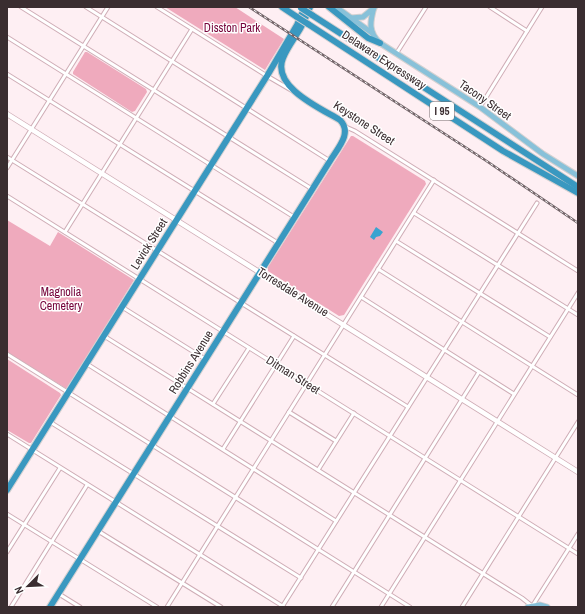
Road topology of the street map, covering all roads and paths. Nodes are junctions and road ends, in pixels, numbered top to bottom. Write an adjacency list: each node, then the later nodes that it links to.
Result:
1 (21, 7): 22 (street)
2 (86, 7): 15 (street)
3 (108, 7): 15 (street)
4 (157, 7): 17 (street, Keystone Street)
5 (282, 7): 50 (highway, Delaware Expressway / I 95, bridge)
6 (301, 7): 47 (highway, Delaware Expressway / I 95, bridge)
7 (305, 7): 27 (highway, Levick Street)
8 (310, 7): 29 (highway)
9 (329, 7): 21 (highway)
10 (336, 7): 16 (main road, Tacony Street)
11 (374, 7): 16 (main road); 19 (main road)
12 (426, 7): 23 (street)
13 (490, 7): 18 (street)
14 (542, 7): 18 (street)
15 (102, 17): 22 (street); 24 (street)
16 (350, 18): 19 (main road, Tacony Street)
17 (192, 29): 24 (street); 27 (street, Keystone Street)
18 (527, 31): 31 (street)
19 (372, 34): 21 (main road, Tacony Street)
20 (7, 38): 26 (street)
21 (380, 43): 23 (main road, Tacony Street)
22 (84, 46): 26 (street); 28 (street)
23 (396, 54): 31 (main road, Tacony Street)
24 (172, 61): 28 (street); 32 (street)
25 (7, 74): 30 (street)
26 (66, 74): 30 (street); 34 (street)
27 (267, 76): 29 (street, Keystone Street); 32 (highway, Levick Street)
28 (154, 90): 34 (street); 37 (street)
29 (295, 92): 35 (highway, Keystone Street)
30 (50, 100): 36 (street); 38 (street)
31 (480, 107): 45 (main road, Tacony Street)
32 (246, 108): 37 (highway, Levick Street); 41 (street)
33 (7, 114): 36 (street, Torresdale Avenue)
34 (136, 118): 38 (street); 42 (street)
35 (346, 127): 41 (highway, Robbins Avenue); 46 (street, Keystone Street)
36 (31, 129): 40 (street); 44 (street, Torresdale Avenue)
37 (229, 137): 42 (highway, Levick Street); 48 (street)
38 (120, 144): 44 (street); 49 (street)
39 (7, 157): 40 (street)
40 (12, 160): 43 (street); 52 (street)
41 (330, 161): 48 (highway, Robbins Avenue)
42 (211, 166): 49 (highway, Levick Street); 55 (street)
43 (7, 168)
44 (102, 173): 52 (street); 56 (street, Torresdale Avenue)
45 (578, 176)
46 (434, 180): 54 (street); 58 (street, Keystone Street)
47 (578, 187)
48 (312, 189): 55 (highway, Robbins Avenue)
49 (194, 192): 56 (highway, Levick Street); 60 (street)
50 (578, 193)
51 (7, 196): 57 (street, Ditman Street)
52 (82, 203): 57 (street); 61 (street)
53 (537, 203): 58 (street)
54 (414, 213): 59 (street); 62 (street)
55 (294, 217): 60 (highway, Robbins Avenue)
56 (176, 220): 61 (highway, Levick Street); 65 (street, Torresdale Avenue)
57 (65, 232): 66 (street, Ditman Street)
58 (518, 233): 62 (street); 64 (street, Keystone Street)
59 (396, 241): 63 (street); 68 (street)
60 (278, 243): 65 (highway, Robbins Avenue)
61 (157, 251): 66 (highway, Levick Street); 70 (street)
62 (496, 265): 68 (street); 72 (street)
63 (378, 269): 69 (street); 74 (street)
64 (578, 271)
65 (260, 272): 70 (highway, Robbins Avenue); 75 (street, Torresdale Avenue)
66 (139, 279): 71 (highway, Levick Street); 76 (street, Ditman Street)
67 (578, 293): 72 (street)
68 (479, 294): 74 (street); 79 (street)
69 (361, 297): 75 (street); 81 (street)
70 (241, 302): 76 (highway, Robbins Avenue); 78 (street)
71 (122, 307): 77 (highway, Levick Street); 84 (street)
72 (568, 309): 73 (street); 79 (street)
73 (578, 315)
74 (461, 322): 81 (street); 87 (street)
75 (344, 324): 83 (street); 89 (street, Torresdale Avenue)
76 (223, 332): 80 (street, Ditman Street); 84 (highway, Robbins Avenue)
77 (104, 336): 85 (highway, Levick Street); 91 (street)
78 (294, 336): 83 (street); 86 (street)
79 (550, 337): 87 (street)
80 (249, 348): 86 (street, Ditman Street); 96 (street)
81 (443, 350): 88 (street); 89 (street)
82 (7, 354): 92 (street)
83 (324, 355): 90 (street); 97 (street)
84 (205, 359): 91 (highway, Robbins Avenue)
85 (86, 364): 92 (highway, Levick Street); 100 (street)
86 (276, 364): 90 (street, Ditman Street); 101 (street)
87 (532, 366): 93 (street); 94 (street)
88 (479, 372): 93 (street); 95 (street)
89 (427, 377): 95 (street, Torresdale Avenue); 97 (street)
90 (307, 383): 98 (street); 99 (street, Ditman Street)
91 (188, 388): 96 (street); 100 (highway, Robbins Avenue)
92 (68, 393): 102 (highway, Levick Street); 109 (street)
93 (514, 394): 103 (street)
94 (578, 395)
95 (462, 399): 103 (street, Torresdale Avenue); 112 (street)
96 (213, 404): 101 (street)
97 (408, 407): 106 (street)
98 (289, 412): 107 (street); 108 (street)
99 (354, 413): 106 (street, Ditman Street); 108 (street)
100 (169, 416): 109 (highway, Robbins Avenue); 110 (street)
101 (241, 421): 107 (street); 110 (street)
102 (50, 422): 111 (highway, Levick Street); 118 (street)
103 (497, 422): 113 (street, Torresdale Avenue); 119 (street)
104 (578, 422): 113 (street)
105 (7, 434): 111 (street)
106 (390, 436): 112 (street, Ditman Street); 122 (street)
107 (271, 440): 115 (street); 116 (street)
108 (336, 441): 116 (street)
109 (152, 445): 118 (highway, Robbins Avenue); 123 (street)
110 (223, 449): 115 (street)
111 (32, 450): 114 (street); 121 (highway, Levick Street)
112 (425, 458): 119 (street, Ditman Street); 126 (street)
113 (555, 458): 117 (street, Torresdale Avenue); 127 (street)
114 (60, 468): 120 (street); 129 (street)
115 (253, 469): 123 (street); 128 (street)
116 (318, 470): 122 (street)
117 (578, 472)
118 (134, 474): 124 (highway, Robbins Avenue); 130 (street)
119 (461, 480): 127 (street, Ditman Street); 133 (street)
120 (88, 485): 124 (street); 134 (street)
121 (7, 490)
122 (354, 492): 126 (street); 128 (street)
123 (235, 497): 130 (street); 136 (street)
124 (116, 502): 131 (highway, Robbins Avenue); 138 (street)
125 (7, 514): 129 (street)
126 (390, 515): 133 (street); 141 (street)
127 (519, 516): 135 (street, Ditman Street); 142 (street)
128 (336, 521): 136 (street)
129 (24, 524): 134 (street); 137 (street)
130 (217, 526): 138 (street); 143 (street)
131 (98, 531): 140 (highway, Robbins Avenue); 144 (street)
132 (578, 534): 135 (street)
133 (425, 537): 142 (street); 146 (street)
134 (52, 541): 140 (street); 147 (street)
135 (569, 548): 139 (street, Ditman Street); 158 (street)
136 (318, 549): 141 (street); 143 (street)
137 (7, 552)
138 (200, 554): 144 (street); 153 (street)
139 (578, 554)
140 (80, 559): 145 (highway, Robbins Avenue); 150 (street)
141 (354, 572): 146 (street); 154 (street)
142 (483, 573): 157 (street); 158 (street)
143 (301, 578): 153 (street)
144 (181, 583): 151 (street); 152 (street)
145 (59, 594): 148 (highway, Robbins Avenue); 149 (street)
146 (389, 594): 155 (street); 156 (street)
147 (11, 607)
148 (50, 607)
149 (80, 607)
150 (157, 607)
151 (167, 607)
152 (221, 607)
153 (283, 607)
154 (332, 607)
155 (381, 607)
156 (410, 607)
157 (462, 607)
158 (531, 607): 159 (main road)
159 (547, 607)

